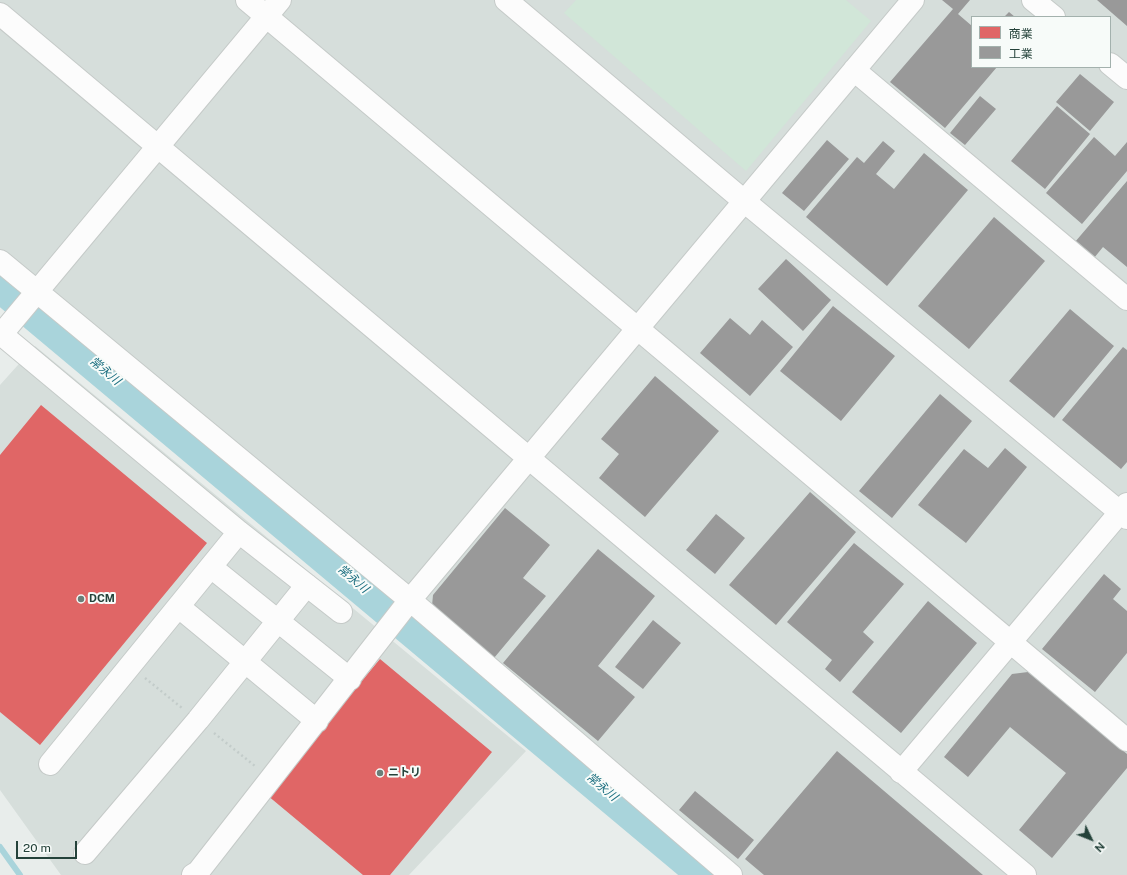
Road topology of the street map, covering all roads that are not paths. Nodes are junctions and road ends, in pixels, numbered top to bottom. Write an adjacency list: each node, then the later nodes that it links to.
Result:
1 (247, 0): 5 (street)
2 (506, 0): 12 (street)
3 (913, 0): 9 (street)
4 (1033, 0): 7 (street)
5 (273, 8): 11 (street); 16 (street)
6 (0, 14): 11 (street)
7 (1053, 16)
8 (1111, 65): 10 (street)
9 (854, 70): 12 (street); 15 (street)
10 (1127, 78)
11 (157, 147): 14 (street); 18 (street)
12 (744, 201): 16 (street); 19 (street)
13 (0, 261): 14 (street)
14 (36, 292): 17 (street); 23 (street)
15 (1127, 299)
16 (638, 328): 18 (street); 27 (street)
17 (1, 335): 20 (street)
18 (528, 459): 23 (street); 33 (street)
19 (1125, 511): 27 (street)
20 (239, 532): 21 (street); 22 (street)
21 (211, 567): 24 (street); 26 (street)
22 (307, 585): 25 (street); 26 (street)
23 (410, 600): 29 (street); 36 (street)
24 (179, 607): 28 (street); 32 (street)
25 (341, 612)
26 (279, 621): 28 (street); 29 (street)
27 (1009, 643): 31 (street); 33 (street)
28 (246, 662): 30 (street); 34 (street)
29 (350, 679): 30 (street)
30 (317, 720): 35 (street)
31 (1127, 740)
32 (50, 764)
33 (901, 772): 37 (street)
34 (85, 853)
35 (193, 875)
36 (731, 875)
37 (1024, 875)

